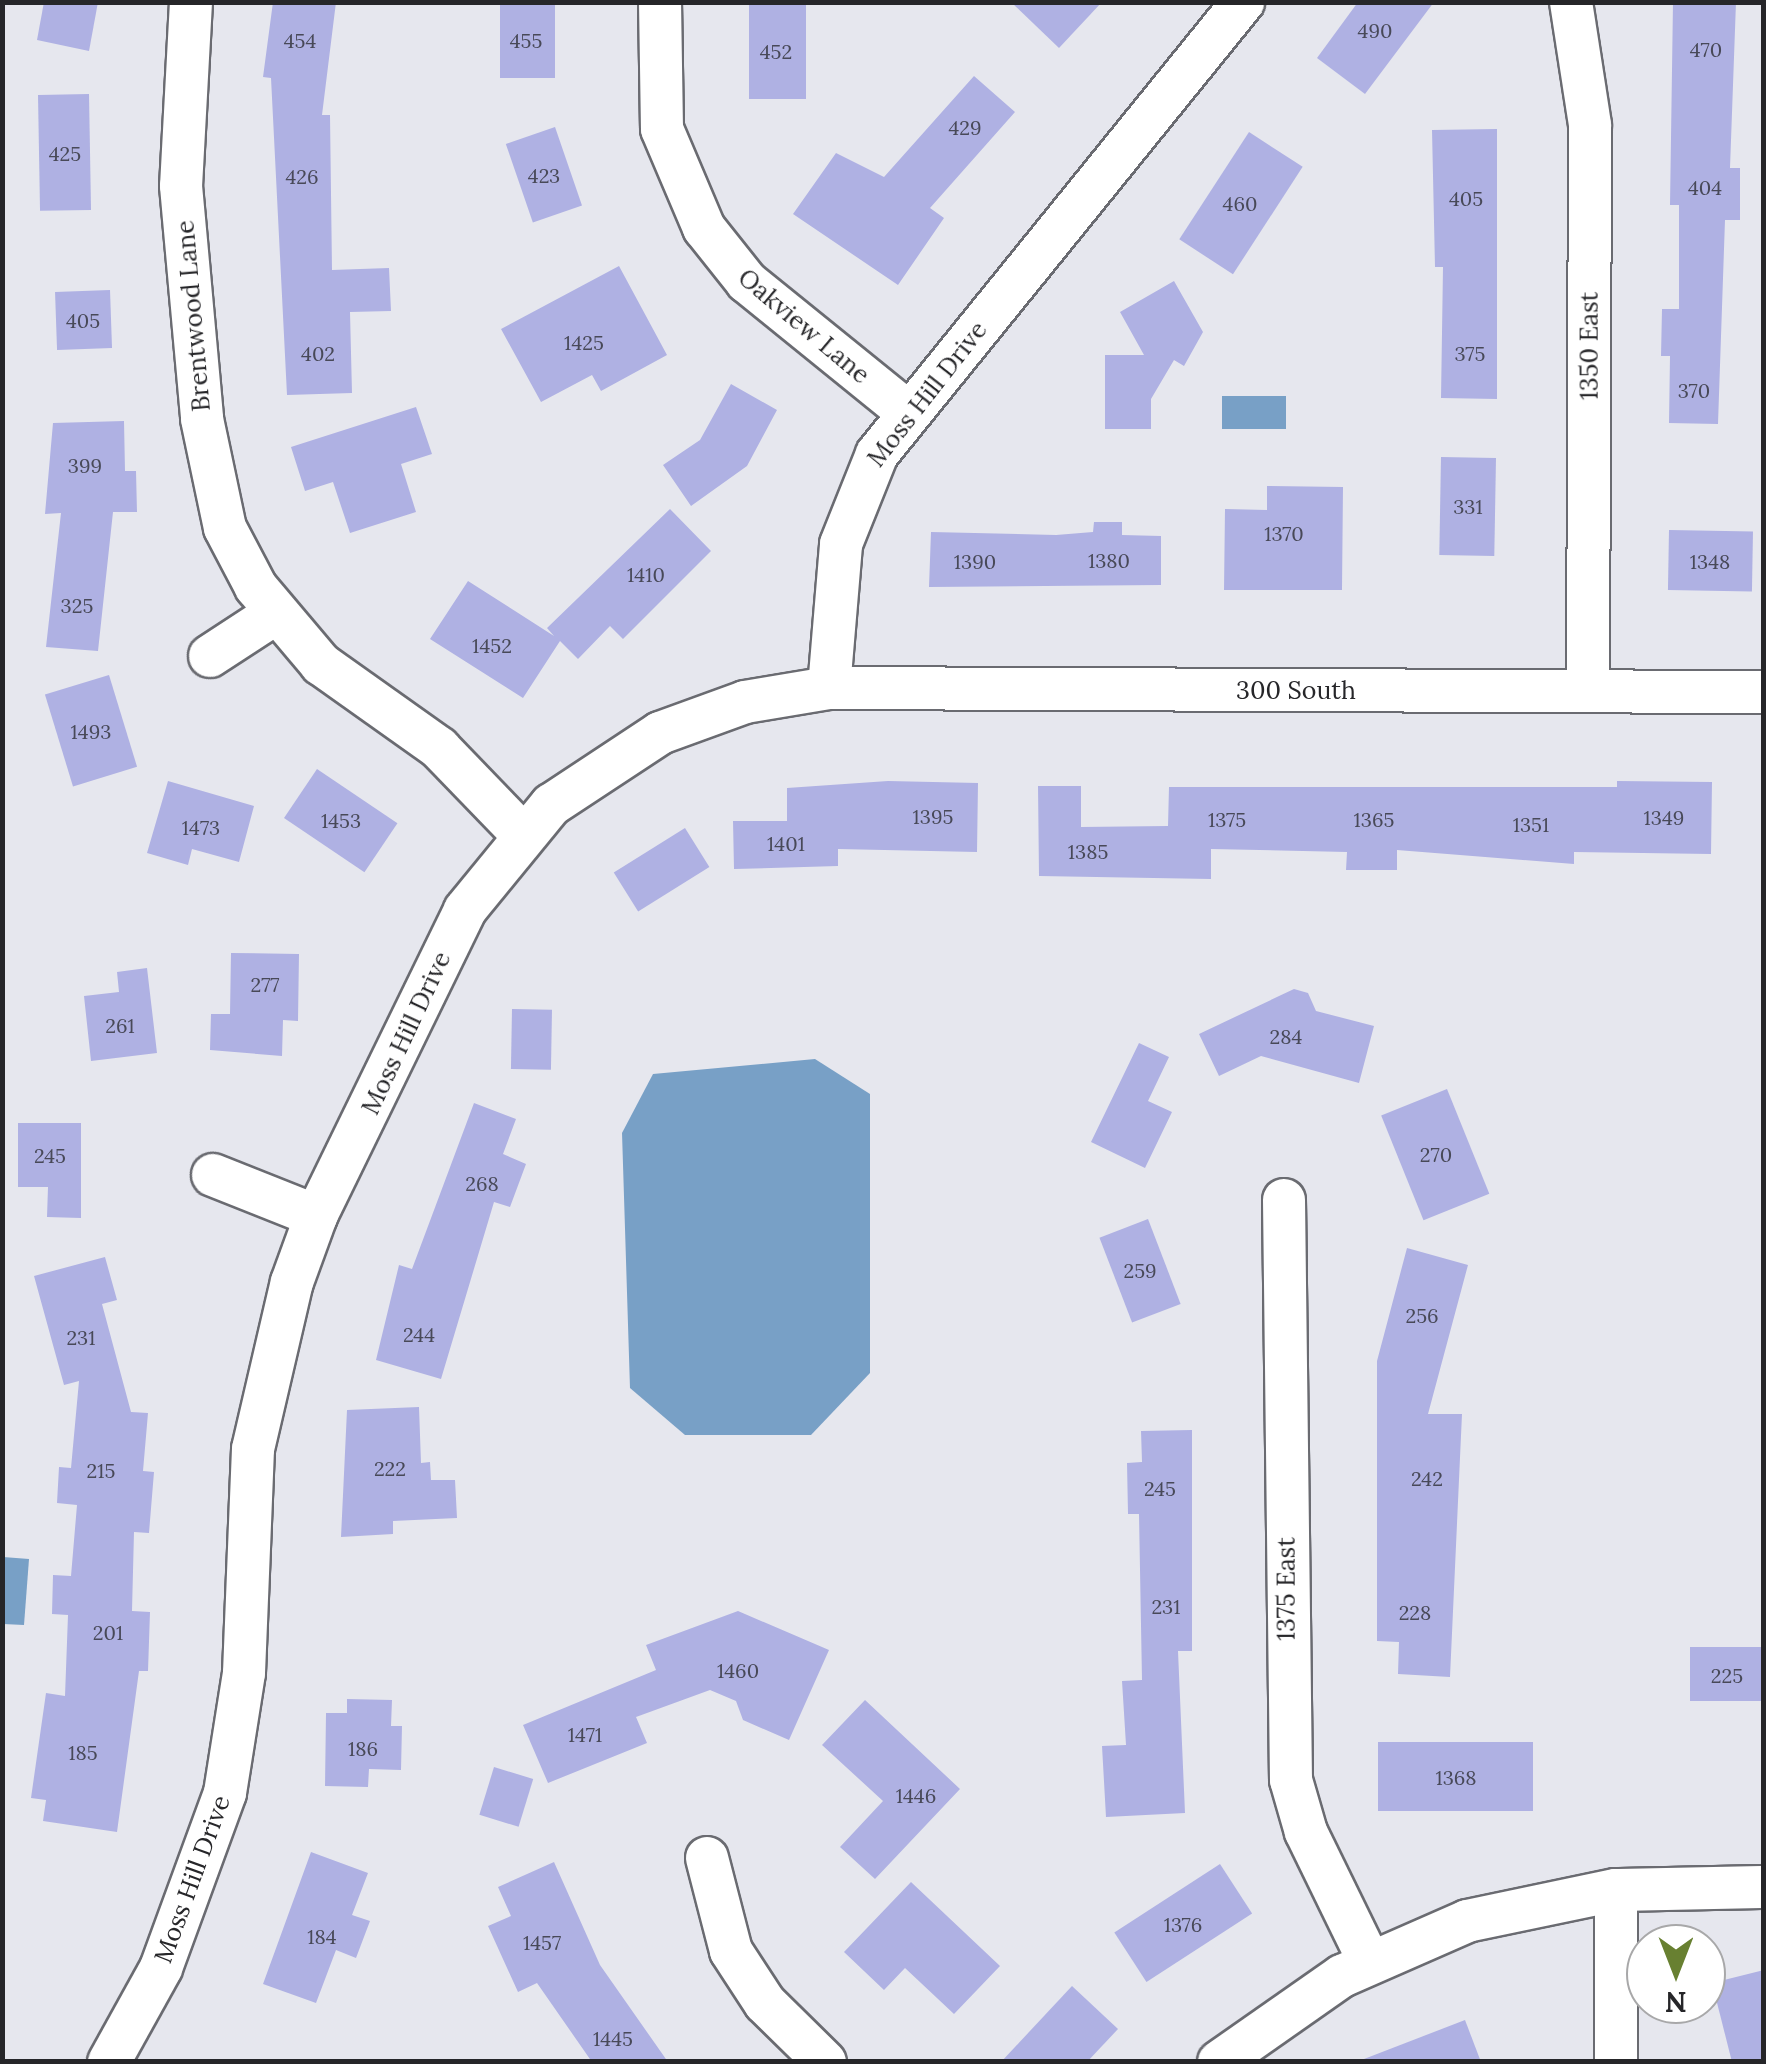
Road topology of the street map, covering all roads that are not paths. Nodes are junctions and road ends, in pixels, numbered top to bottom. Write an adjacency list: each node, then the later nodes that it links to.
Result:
1 (191, 2): 6 (street, Brentwood Lane)
2 (660, 2): 5 (street, Oakview Lane)
3 (1243, 2): 5 (street, Moss Hill Drive)
4 (1571, 2): 9 (street, 1350 East)
5 (908, 413): 8 (street, Moss Hill Drive)
6 (276, 613): 7 (street); 11 (street, Brentwood Lane)
7 (210, 656)
8 (829, 688): 9 (street, 300 South); 11 (street, Moss Hill Drive)
9 (1588, 692): 10 (street, 300 South)
10 (1764, 692)
11 (521, 834): 14 (street, Moss Hill Drive)
12 (212, 1175): 14 (street)
13 (1284, 1200): 18 (street, 1375 East)
14 (316, 1216): 19 (street, Moss Hill Drive)
15 (707, 1858): 20 (street)
16 (1764, 1886): 17 (street)
17 (1616, 1890): 18 (street); 22 (street)
18 (1369, 1961): 21 (street)
19 (110, 2062)
20 (825, 2062)
21 (1219, 2062)
22 (1616, 2062)

